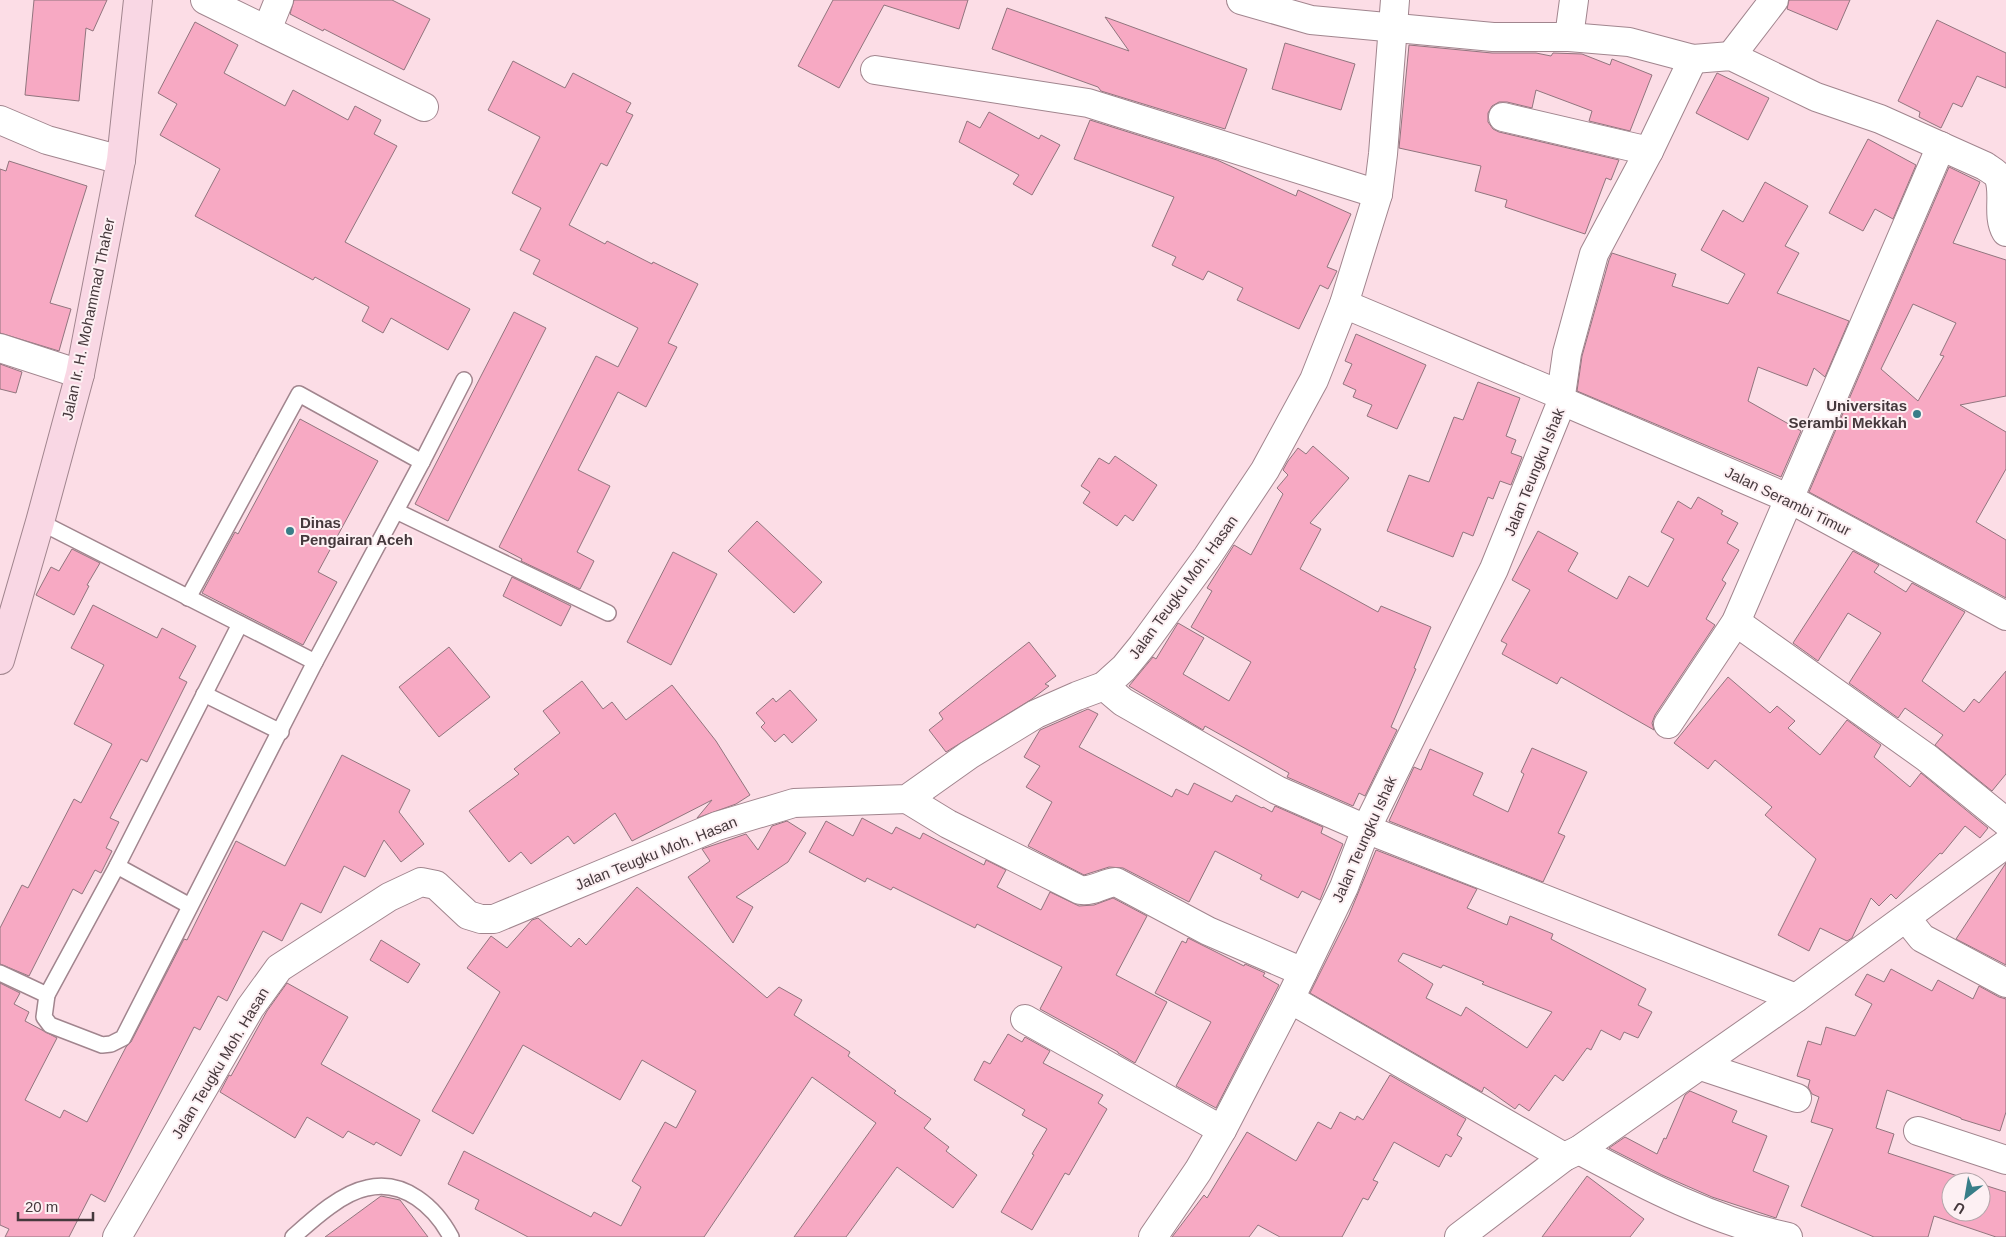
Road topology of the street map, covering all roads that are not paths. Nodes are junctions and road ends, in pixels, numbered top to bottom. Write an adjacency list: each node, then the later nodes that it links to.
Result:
1 (138, 0): 19 (main road, Jalan Ir. H. Mohammad Thaher)
2 (205, 0): 9 (street)
3 (279, 0): 9 (street)
4 (1241, 0): 8 (street)
5 (1394, 0): 8 (street, Jalan Teugku Moh. Hasan)
6 (1574, 0): 10 (street)
7 (1774, 0): 11 (street)
8 (1393, 28): 10 (street); 20 (street, Jalan Teugku Moh. Hasan)
9 (268, 30): 14 (street)
10 (1569, 37): 12 (street)
11 (1730, 56): 12 (street); 17 (street)
12 (1693, 59): 18 (street, Jalan Teungku Ishak)
13 (875, 70): 20 (street)
14 (424, 107)
15 (1503, 117): 18 (street)
16 (0, 120): 19 (street)
17 (1941, 146): 21 (street); 28 (street)
18 (1649, 151): 26 (street, Jalan Teungku Ishak)
19 (121, 160): 24 (main road, Jalan Ir. H. Mohammad Thaher)
20 (1378, 194): 22 (street, Jalan Teugku Moh. Hasan)
21 (2006, 232)
22 (1344, 304): 26 (street, Jalan Serambi Timur); 38 (street, Jalan Teugku Moh. Hasan)
23 (0, 348): 24 (street)
24 (80, 374): 30 (main road, Jalan Ir. H. Mohammad Thaher)
25 (464, 380): 27 (lane)
26 (1561, 398): 28 (street, Jalan Serambi Timur); 44 (street, Jalan Teungku Ishak)
27 (422, 462): 29 (lane); 31 (lane)
28 (1788, 498): 33 (street, Jalan Serambi Timur); 34 (street)
29 (396, 511): 32 (lane); 37 (lane)
30 (40, 522): 31 (lane); 36 (main road, Jalan Ir. H. Mohammad Thaher)
31 (188, 598): 35 (lane)
32 (608, 613)
33 (2006, 616)
34 (1736, 622): 40 (street); 43 (street)
35 (240, 624): 37 (lane); 39 (lane)
36 (0, 660)
37 (315, 662): 41 (lane)
38 (1104, 686): 42 (street, Jalan Teugku Moh. Hasan); 44 (street)
39 (204, 694): 41 (lane); 46 (lane)
40 (1668, 724)
41 (281, 732): 47 (lane)
42 (907, 799): 49 (street); 62 (street, Jalan Teugku Moh. Hasan)
43 (2006, 822)
44 (1366, 829): 49 (street, Jalan Teungku Ishak); 53 (street)
45 (2006, 844): 48 (street)
46 (117, 866): 47 (lane); 52 (lane)
47 (190, 906): 52 (lane)
48 (1906, 918): 51 (street); 53 (street)
49 (1303, 972): 54 (street, Jalan Teungku Ishak)
50 (0, 973): 52 (lane)
51 (2006, 984)
52 (47, 994)
53 (1796, 998): 56 (street)
54 (1290, 999): 58 (street, Jalan Teungku Ishak); 60 (street)
55 (1025, 1019): 58 (street)
56 (1701, 1066): 57 (street); 60 (street)
57 (1798, 1098)
58 (1222, 1130): 65 (street, Jalan Teungku Ishak)
59 (1918, 1131): 61 (street)
60 (1572, 1154): 66 (street); 67 (street)
61 (2006, 1160)
62 (117, 1237)
63 (293, 1237): 64 (lane)
64 (451, 1237)
65 (1153, 1237)
66 (1459, 1237)
67 (1788, 1237)

